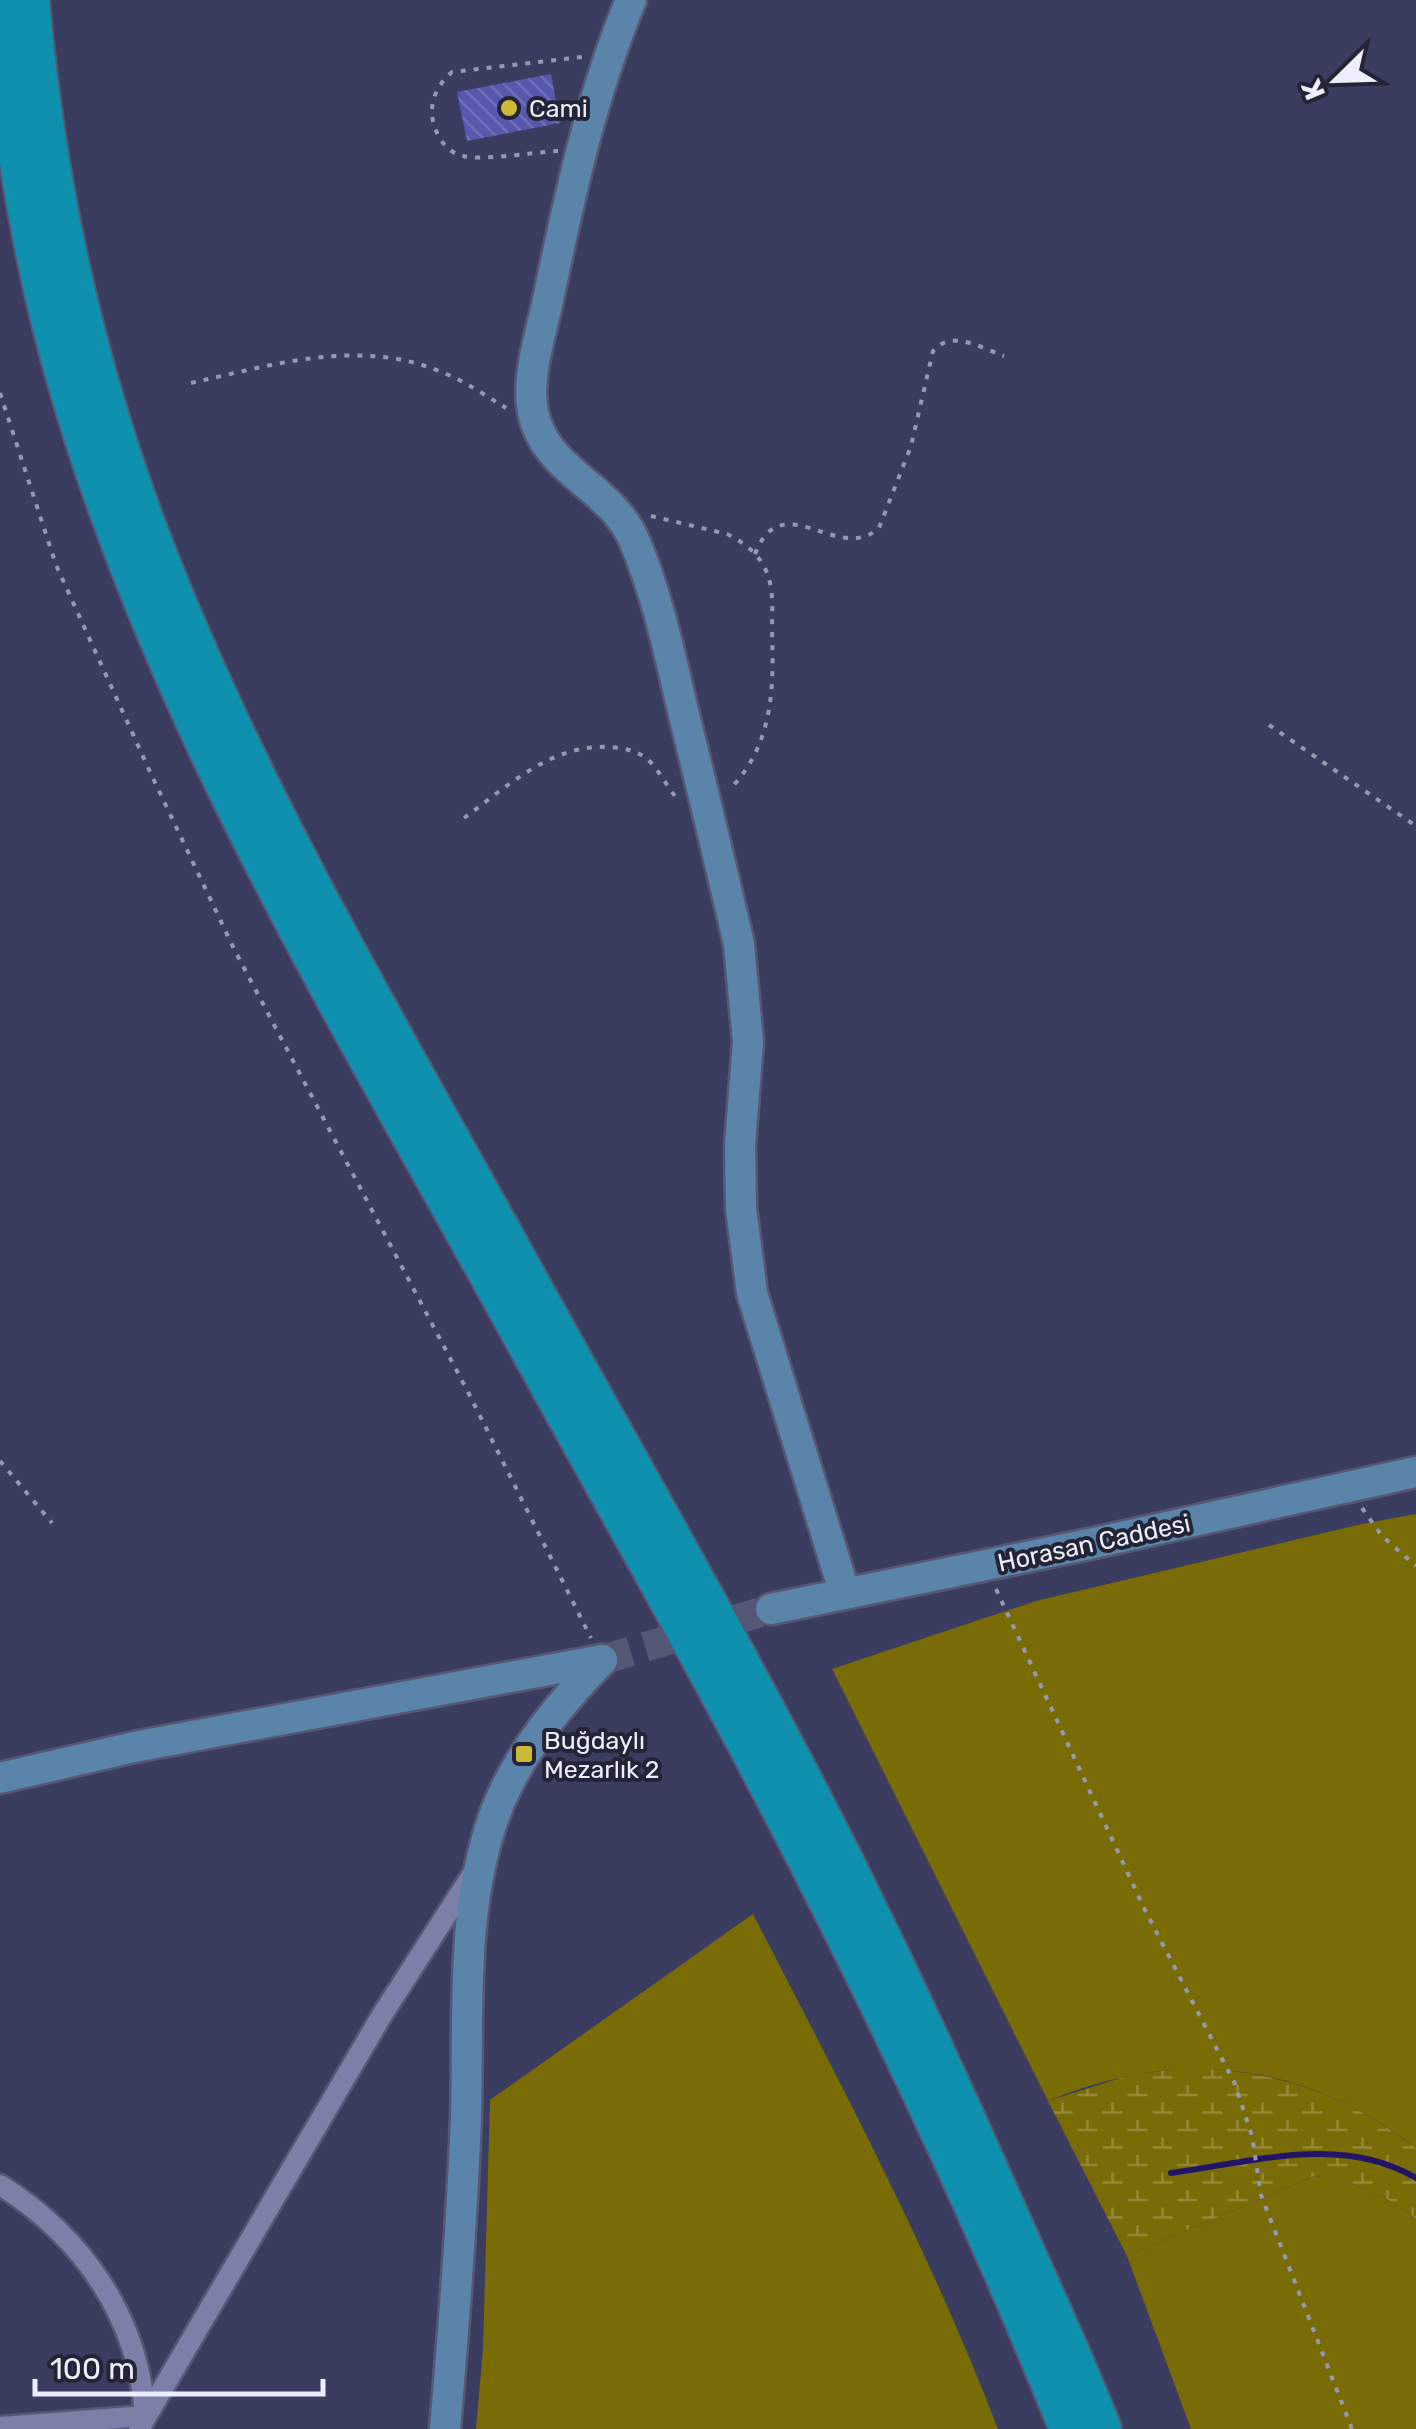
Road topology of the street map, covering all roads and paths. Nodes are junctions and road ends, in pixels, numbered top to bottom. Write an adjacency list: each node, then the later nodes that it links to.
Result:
1 (30, 0): 29 (highway)
2 (631, 0): 4 (street)
3 (0, 8): 29 (highway)
4 (609, 54): 5 (street); 5 (path)
5 (582, 150): 9 (street)
6 (1004, 356): 11 (path)
7 (191, 383): 9 (path)
8 (0, 393): 24 (path)
9 (538, 429): 10 (street)
10 (615, 508): 11 (path); 13 (street)
11 (755, 554): 13 (path)
12 (1268, 726): 15 (path)
13 (707, 810): 14 (path); 22 (street)
14 (464, 818)
15 (1416, 826)
16 (0, 1461): 19 (path)
17 (1416, 1472): 18 (street, Horasan Caddesi)
18 (1351, 1486): 20 (street, Horasan Caddesi); 21 (path)
19 (52, 1522)
20 (985, 1566): 22 (street, Horasan Caddesi); 32 (path)
21 (1416, 1566)
22 (846, 1594): 23 (street, Horasan Caddesi)
23 (772, 1609)
24 (602, 1660): 25 (street); 26 (street)
25 (0, 1778)
26 (481, 1862): 28 (street); 31 (street)
27 (0, 2185): 28 (street)
28 (142, 2422): 30 (street)
29 (1092, 2422)
30 (0, 2427)
31 (445, 2429)
32 (1352, 2429)

